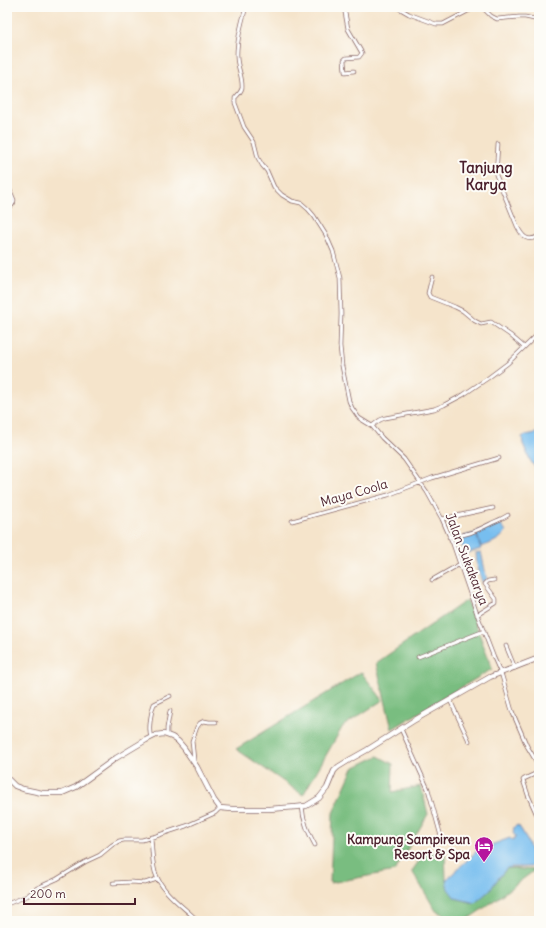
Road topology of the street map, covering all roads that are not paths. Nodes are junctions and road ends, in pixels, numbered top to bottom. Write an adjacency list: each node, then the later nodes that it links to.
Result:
1 (246, 7): 13 (street, Jalan Sukakarya)
2 (344, 7): 5 (street)
3 (397, 7): 4 (street)
4 (539, 20)
5 (354, 71)
6 (498, 144): 9 (street)
7 (7, 183): 8 (street)
8 (7, 208)
9 (539, 236)
10 (432, 277): 12 (street)
11 (539, 333): 12 (street)
12 (524, 347): 13 (street)
13 (372, 426): 15 (street, Jalan Sukakarya)
14 (499, 458): 15 (street, Maya Coola)
15 (420, 483): 18 (street, Jalan Sukakarya); 19 (street, Maya Coola)
16 (493, 508): 18 (street)
17 (508, 515): 20 (street)
18 (442, 519): 20 (street, Jalan Sukakarya)
19 (292, 521)
20 (449, 537): 21 (street, Jalan Sukakarya)
21 (460, 564): 22 (street); 24 (street, Jalan Sukakarya)
22 (432, 580)
23 (494, 580): 24 (street)
24 (477, 615): 25 (street, Jalan Sukakarya)
25 (484, 631): 27 (street); 30 (street, Jalan Sukakarya)
26 (506, 646): 29 (street)
27 (418, 657)
28 (539, 658): 29 (main road)
29 (514, 668): 30 (main road)
30 (500, 673): 32 (main road); 39 (street, Jalan Sukakarya)
31 (170, 696): 37 (street)
32 (450, 700): 35 (main road); 38 (street)
33 (170, 711): 36 (street)
34 (216, 722): 40 (street)
35 (401, 729): 44 (main road); 48 (street)
36 (167, 735): 37 (main road); 40 (main road)
37 (151, 737): 43 (main road)
38 (469, 740)
39 (538, 760): 41 (street, Jalan Sukakarya)
40 (194, 762): 45 (main road)
41 (539, 767)
42 (539, 772): 46 (street)
43 (7, 778)
44 (302, 806): 45 (main road); 49 (street)
45 (220, 808): 47 (street)
46 (536, 813)
47 (151, 837): 50 (street); 52 (street)
48 (442, 840)
49 (315, 844)
50 (157, 878): 51 (street); 53 (street)
51 (113, 883)
52 (7, 904)
53 (198, 921)

